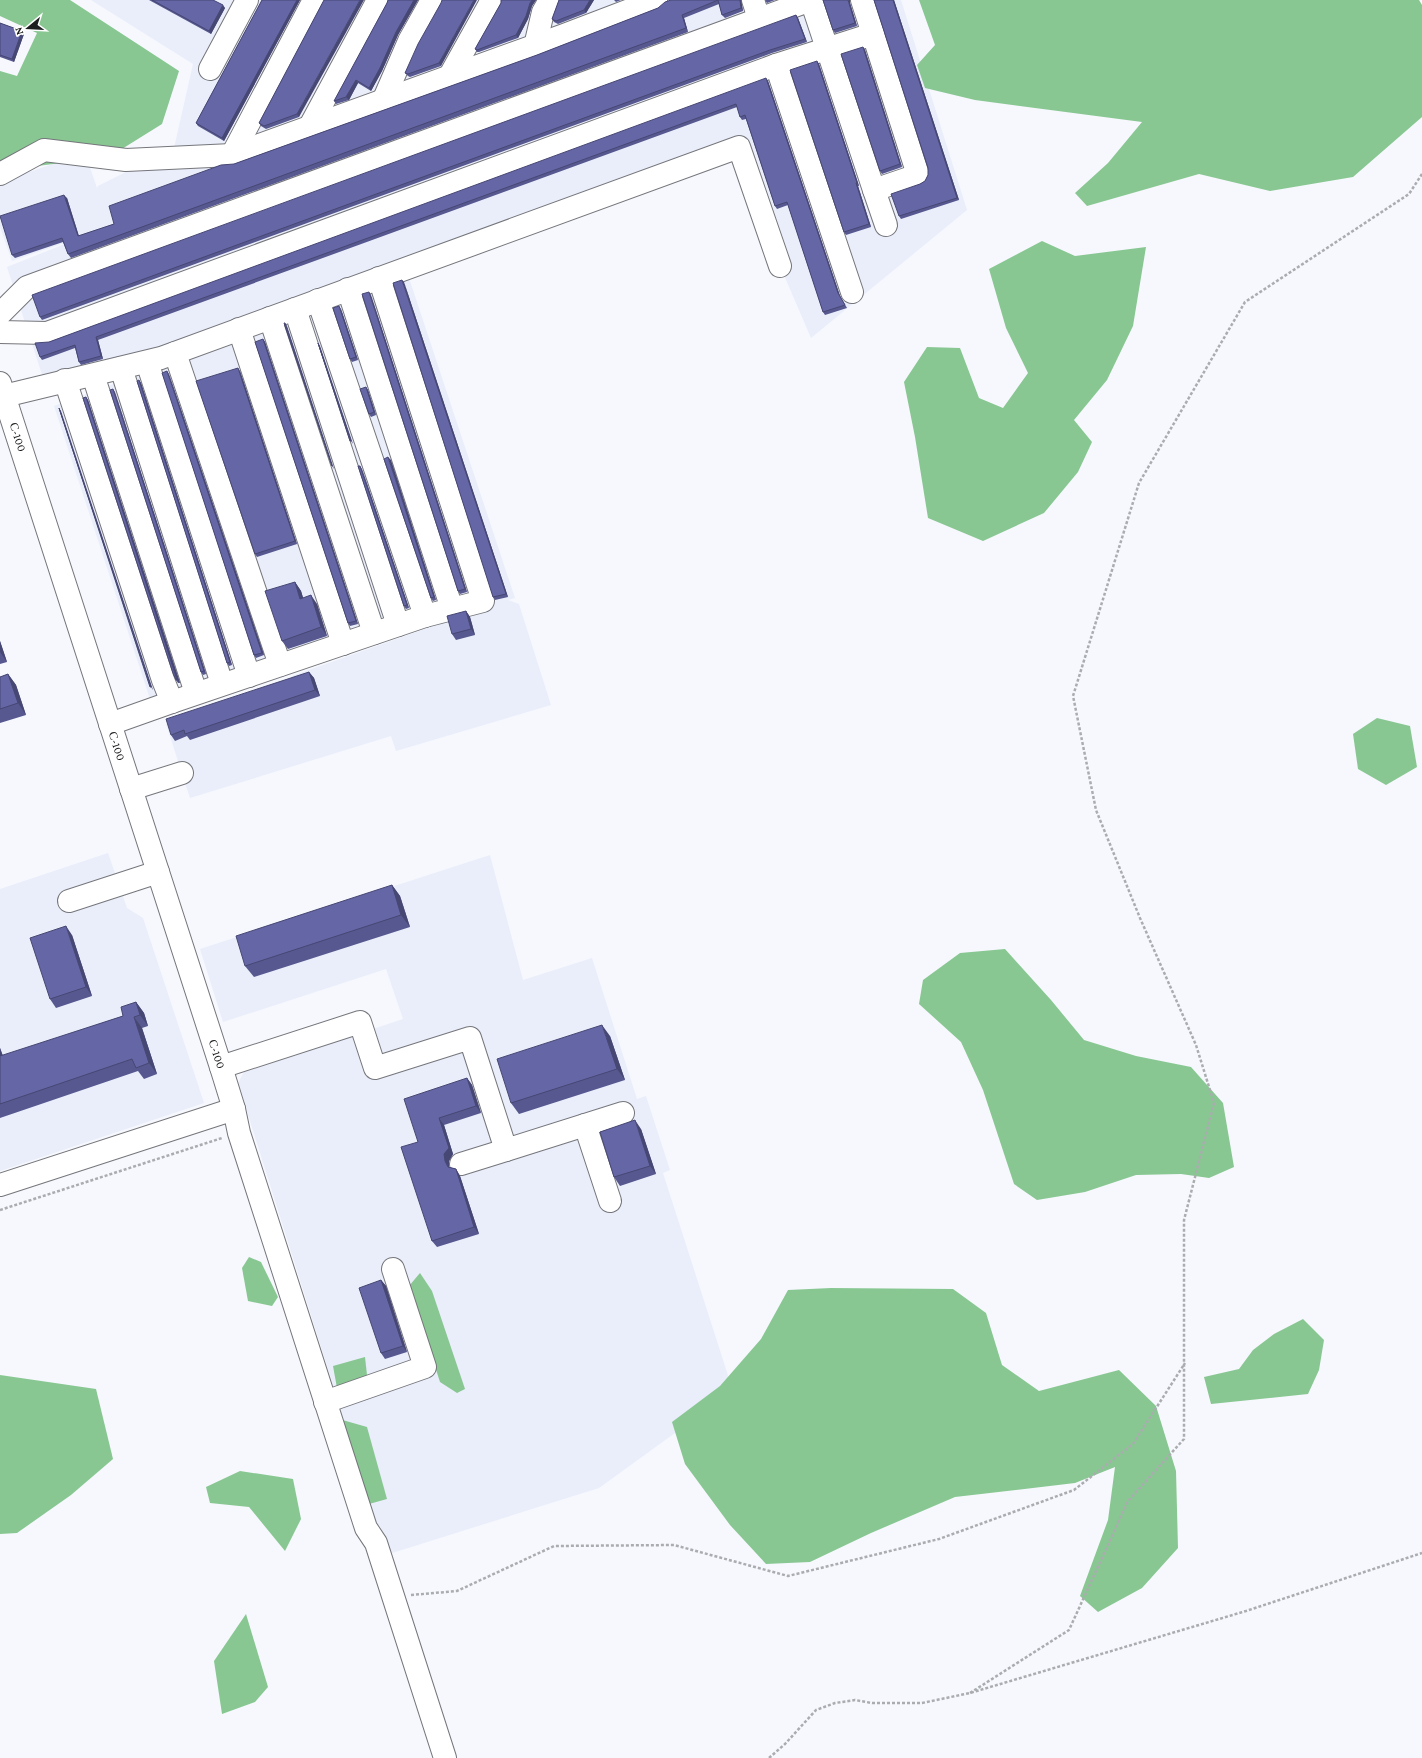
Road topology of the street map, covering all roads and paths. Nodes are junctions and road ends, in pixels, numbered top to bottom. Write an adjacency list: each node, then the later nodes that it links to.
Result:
1 (314, 0): 21 (street)
2 (378, 0): 20 (street)
3 (432, 0): 19 (street)
4 (492, 0): 18 (street)
5 (550, 0): 14 (street)
6 (609, 0): 12 (street)
7 (656, 0): 12 (street)
8 (811, 0): 11 (street); 15 (street)
9 (862, 0): 13 (street)
10 (242, 2): 17 (street)
11 (756, 9): 32 (street)
12 (596, 23): 14 (street)
13 (873, 34): 15 (street); 24 (street)
14 (535, 46): 18 (street)
15 (827, 49): 16 (street); 24 (street)
16 (776, 65): 29 (street); 35 (street)
17 (210, 70)
18 (449, 77): 19 (street)
19 (383, 101): 20 (street)
20 (309, 128): 21 (street)
21 (232, 155): 22 (street)
22 (0, 174)
23 (1422, 174): 68 (path)
24 (874, 190): 25 (street)
25 (886, 225)
26 (780, 266): 27 (street)
27 (379, 278): 28 (street); 42 (street)
28 (348, 289): 30 (street); 42 (street)
29 (852, 292)
30 (318, 300): 31 (street); 43 (street)
31 (295, 309): 33 (street); 44 (street)
32 (0, 314)
33 (270, 318): 34 (street); 45 (street)
34 (239, 329): 36 (street); 46 (street)
35 (0, 332)
36 (175, 353): 37 (street); 47 (street)
37 (147, 362): 38 (street); 48 (street)
38 (121, 368): 39 (street); 49 (street)
39 (93, 374): 40 (street); 50 (street)
40 (65, 380): 41 (street); 51 (street)
41 (2, 390): 52 (street, С-100)
42 (452, 609): 43 (street)
43 (425, 616): 44 (street)
44 (398, 625): 45 (street)
45 (374, 633): 46 (street)
46 (343, 644): 47 (street)
47 (280, 665): 48 (street)
48 (249, 676): 49 (street)
49 (222, 684): 50 (street)
50 (196, 693): 51 (street)
51 (172, 702): 52 (street)
52 (110, 724): 54 (street, С-100)
53 (182, 773): 54 (street)
54 (131, 789): 55 (street, С-100)
55 (158, 872): 56 (street); 57 (street, С-100)
56 (69, 901)
57 (221, 1067): 58 (street, С-100); 62 (street)
58 (234, 1109): 61 (street, С-100); 64 (street)
59 (623, 1113): 60 (street)
60 (584, 1125): 62 (street); 65 (street)
61 (239, 1133): 66 (path); 69 (street, С-100)
62 (506, 1150): 63 (street)
63 (461, 1164)
64 (0, 1185)
65 (610, 1201)
66 (0, 1210)
67 (393, 1269): 69 (street)
68 (1185, 1363): 71 (path); 72 (path)
69 (325, 1402): 71 (street, С-100)
70 (1422, 1554): 72 (path)
71 (391, 1590): 73 (street, С-100)
72 (970, 1694): 74 (path)
73 (445, 1758)
74 (769, 1758)

